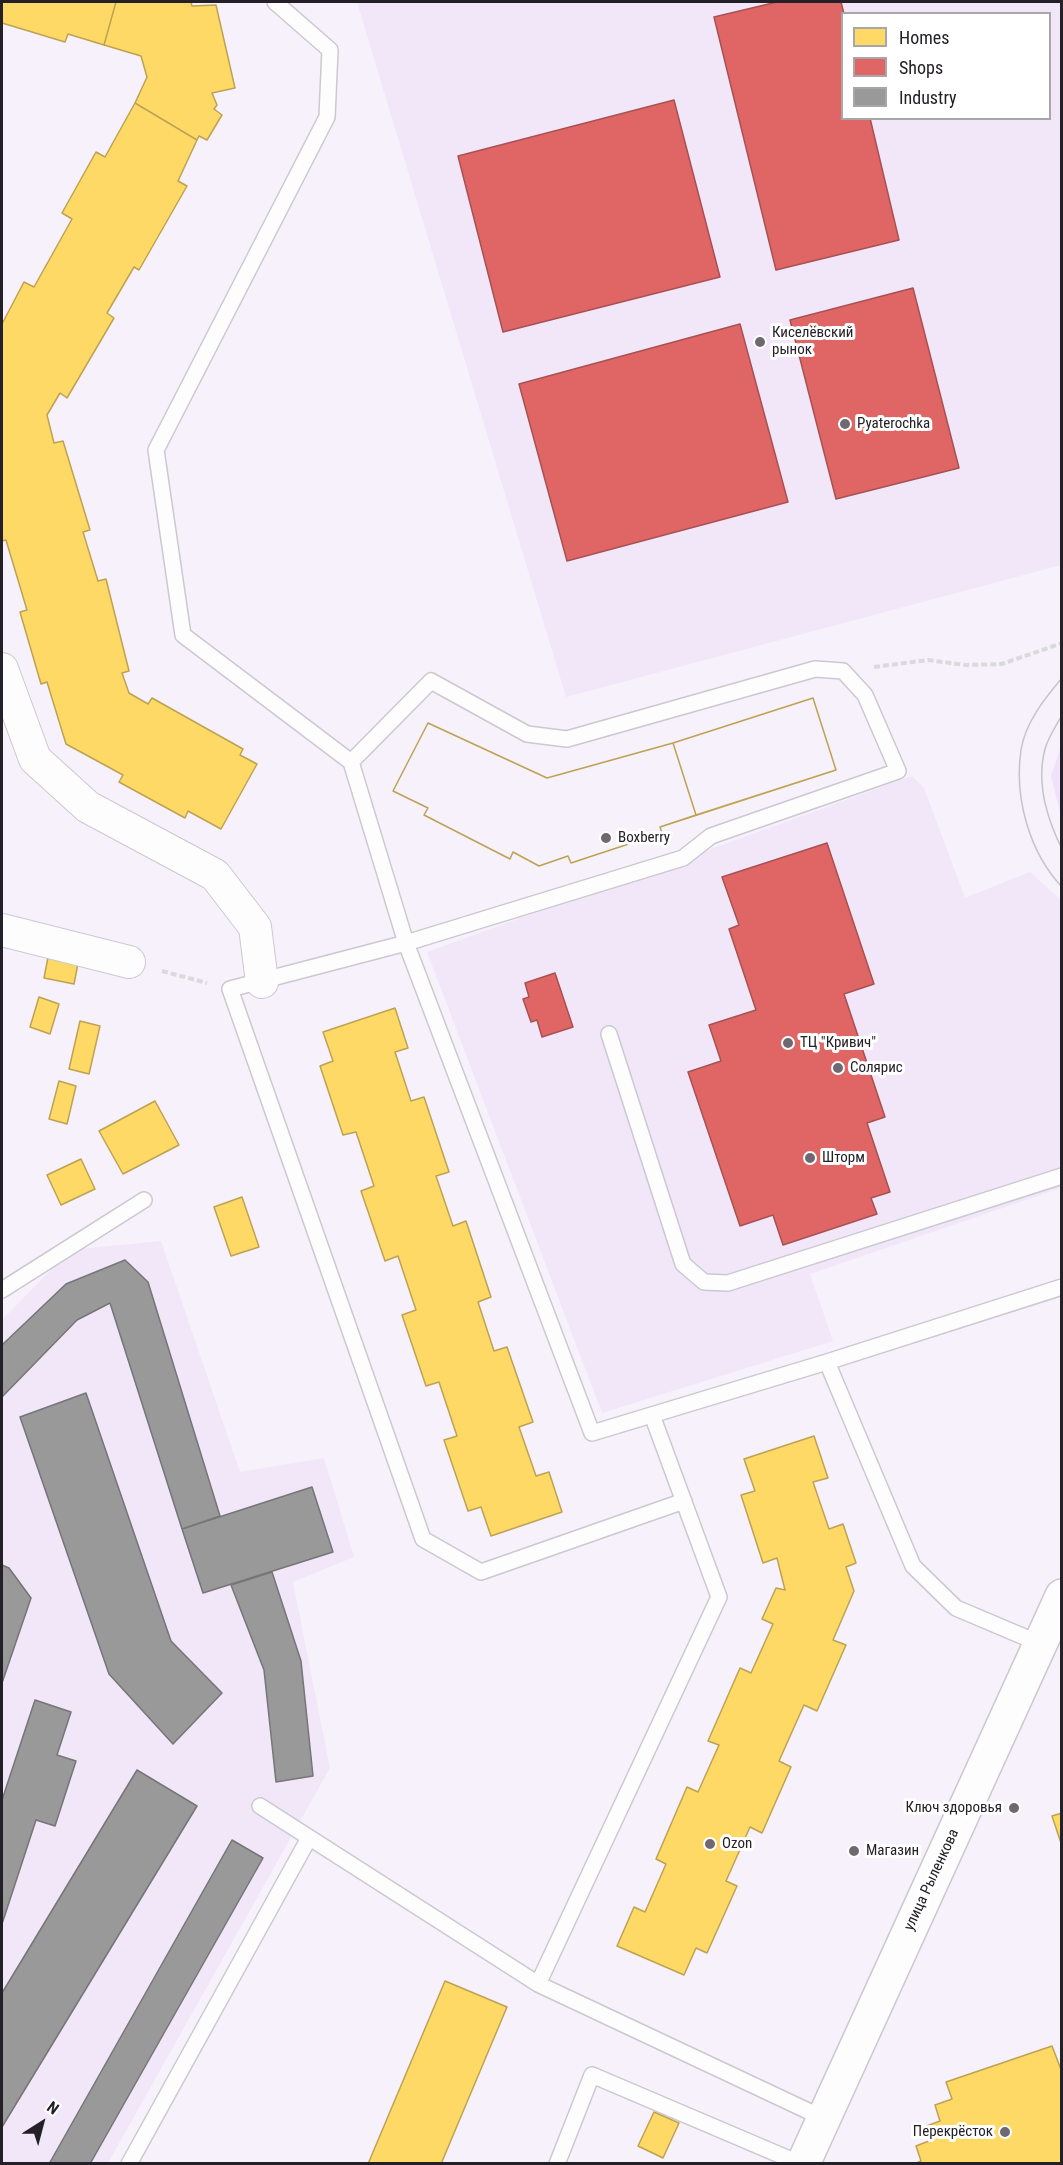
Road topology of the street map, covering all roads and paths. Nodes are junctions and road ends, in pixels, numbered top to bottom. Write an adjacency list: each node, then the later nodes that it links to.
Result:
1 (275, 2): 5 (lane)
2 (1062, 643): 4 (path)
3 (2, 669): 9 (street)
4 (843, 671): 5 (lane); 7 (lane)
5 (351, 762): 7 (lane)
6 (2, 930): 8 (street)
7 (406, 943): 9 (lane); 17 (lane)
8 (129, 962): 10 (path)
9 (262, 982): 10 (lane)
10 (230, 989): 18 (lane)
11 (609, 1034): 12 (lane)
12 (1062, 1176)
13 (144, 1200): 15 (lane)
14 (1062, 1287): 16 (lane)
15 (2, 1290)
16 (827, 1362): 17 (lane); 20 (lane)
17 (652, 1415): 18 (lane)
18 (684, 1502): 23 (lane)
19 (1062, 1596): 20 (street, улица Рыленкова)
20 (1051, 1649): 24 (street, улица Рыленкова)
21 (260, 1806): 22 (lane)
22 (309, 1838): 23 (lane); 25 (lane)
23 (538, 1984): 24 (lane)
24 (823, 2118): 27 (street, улица Рыленкова)
25 (129, 2163)
26 (557, 2163): 27 (lane)
27 (802, 2163)

